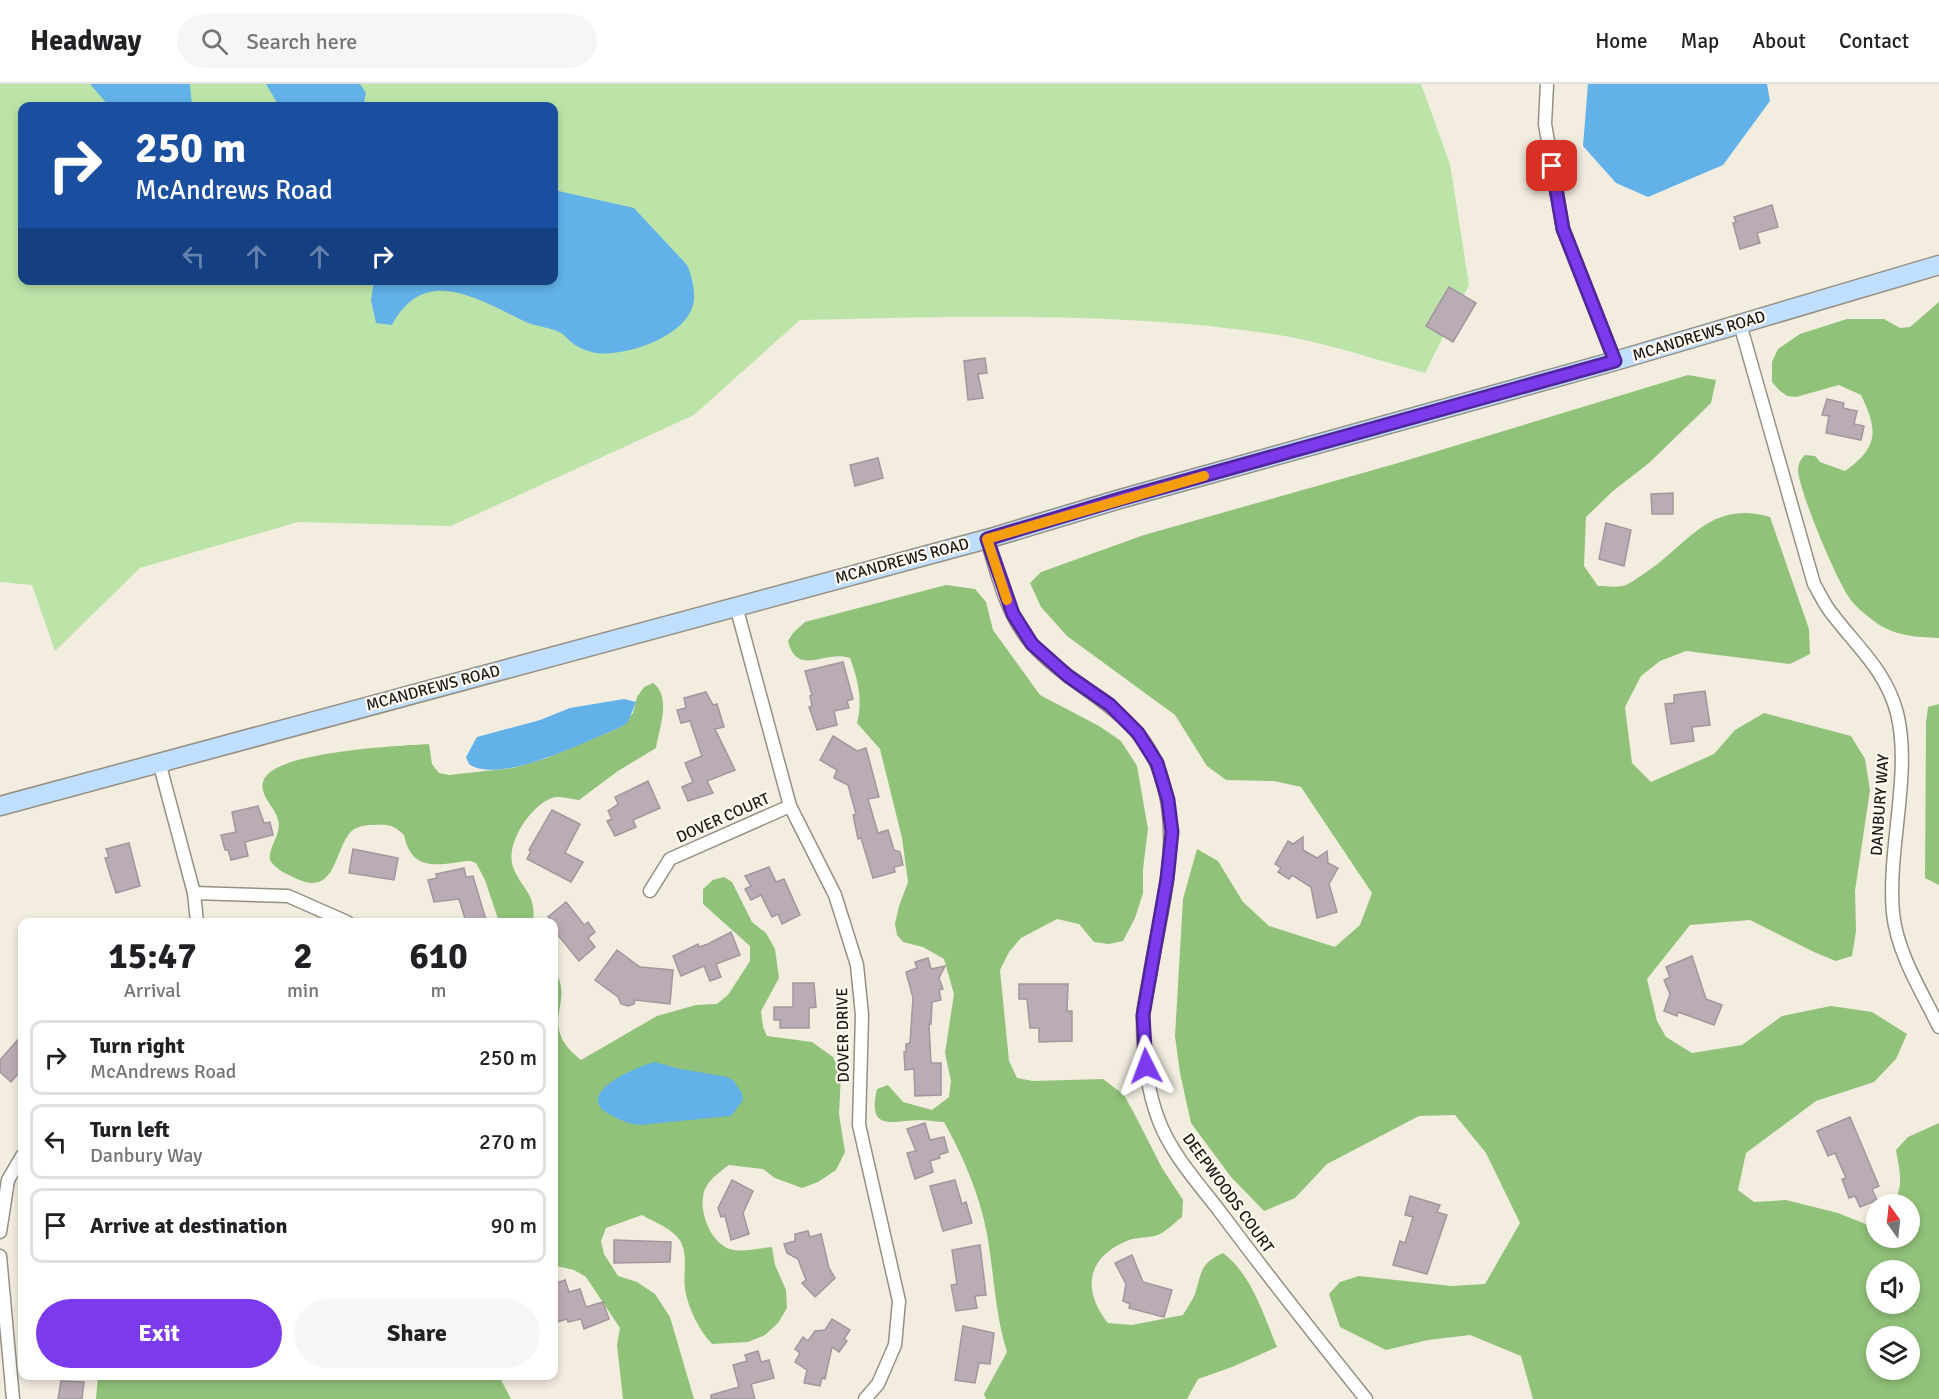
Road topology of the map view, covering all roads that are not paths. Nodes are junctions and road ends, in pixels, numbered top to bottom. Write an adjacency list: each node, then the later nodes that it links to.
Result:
1 (1547, 84): 4 (street)
2 (1939, 265): 3 (main road, MCANDREWS ROAD)
3 (1740, 324): 4 (main road, MCANDREWS ROAD); 14 (street, DANBURY WAY)
4 (1615, 361): 5 (main road, MCANDREWS ROAD)
5 (987, 539): 6 (main road, MCANDREWS ROAD); 20 (street, DEEPWOODS COURT)
6 (736, 606): 7 (main road, MCANDREWS ROAD); 9 (street, DOVER DRIVE)
7 (159, 762): 8 (main road, MCANDREWS ROAD); 11 (street)
8 (0, 806)
9 (790, 806): 10 (street, DOVER COURT); 19 (street, DOVER DRIVE)
10 (650, 891)
11 (194, 893): 12 (street); 13 (street)
12 (197, 918)
13 (338, 918)
14 (1939, 1027)
15 (18, 1162): 16 (street)
16 (0, 1232)
17 (0, 1256): 18 (street)
18 (13, 1399)
19 (865, 1399)
20 (1366, 1399)

